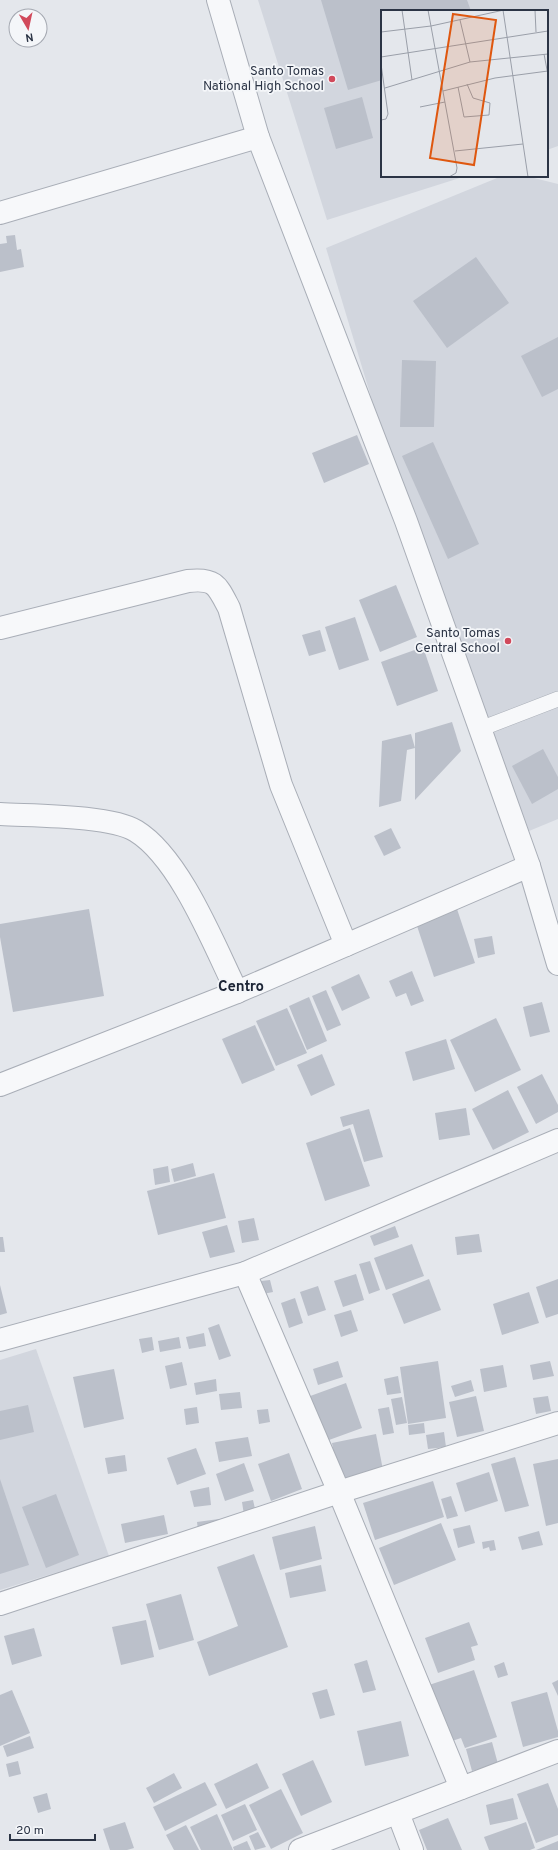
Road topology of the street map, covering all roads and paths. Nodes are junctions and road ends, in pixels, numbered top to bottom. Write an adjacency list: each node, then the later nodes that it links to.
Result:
1 (218, 0): 2 (street)
2 (258, 137): 3 (street); 6 (street)
3 (0, 213)
4 (0, 628): 9 (street)
5 (558, 699): 6 (lane)
6 (480, 729): 8 (street)
7 (0, 814): 11 (street)
8 (529, 866): 9 (street); 10 (street)
9 (346, 945): 11 (street)
10 (558, 964)
11 (237, 992): 12 (street)
12 (0, 1085)
13 (558, 1140): 14 (street)
14 (245, 1273): 15 (street); 17 (street)
15 (0, 1340)
16 (558, 1424): 17 (street)
17 (339, 1492): 18 (street); 20 (street)
18 (0, 1604)
19 (558, 1751): 20 (street)
20 (461, 1788): 21 (street)
21 (398, 1813): 22 (street); 23 (street)
22 (300, 1850)
23 (412, 1850)

